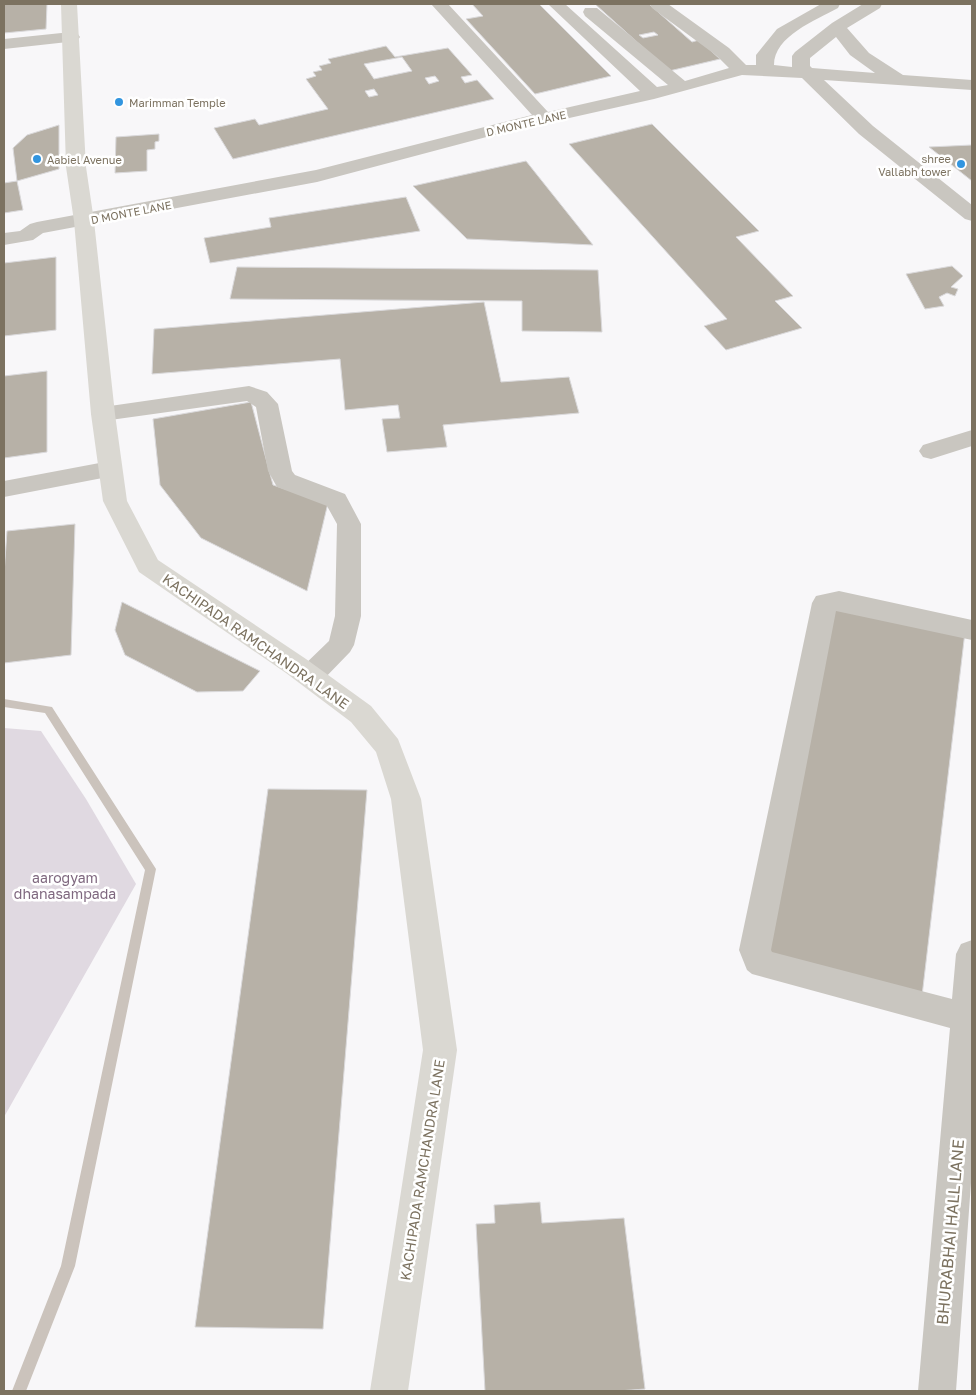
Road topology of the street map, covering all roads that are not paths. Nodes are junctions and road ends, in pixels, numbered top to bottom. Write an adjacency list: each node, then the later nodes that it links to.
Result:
1 (69, 4): 9 (main road, KACHIPADA RAMCHANDRA LANE)
2 (439, 4): 19 (street)
3 (556, 4): 18 (street)
4 (580, 4): 17 (street)
5 (658, 4): 12 (street)
6 (832, 4): 13 (street)
7 (871, 6): 8 (street); 10 (street)
8 (838, 27): 14 (street); 15 (street)
9 (71, 37): 11 (street); 21 (main road, KACHIPADA RAMCHANDRA LANE)
10 (868, 39)
11 (4, 44)
12 (740, 70): 13 (street, D MONTE LANE); 17 (street, D MONTE LANE)
13 (764, 70): 14 (street, D MONTE LANE)
14 (808, 74): 15 (street, D MONTE LANE); 20 (street)
15 (903, 80): 16 (street, D MONTE LANE)
16 (972, 85)
17 (682, 88): 18 (street, D MONTE LANE)
18 (654, 94): 19 (street, D MONTE LANE)
19 (544, 118): 21 (street, D MONTE LANE)
20 (972, 215)
21 (84, 221): 23 (street, D MONTE LANE); 25 (main road, KACHIPADA RAMCHANDRA LANE)
22 (4, 226): 23 (street)
23 (37, 228): 24 (street)
24 (4, 239)
25 (103, 414): 28 (main road, KACHIPADA RAMCHANDRA LANE); 31 (street)
26 (972, 438): 27 (street)
27 (931, 451)
28 (110, 469): 29 (street); 31 (main road, KACHIPADA RAMCHANDRA LANE)
29 (4, 489)
30 (972, 630): 33 (street)
31 (310, 676): 34 (main road, KACHIPADA RAMCHANDRA LANE)
32 (972, 954): 33 (street, BHURABHAI HALL LANE)
33 (967, 1018): 35 (street, BHURABHAI HALL LANE)
34 (389, 1391)
35 (937, 1391)

